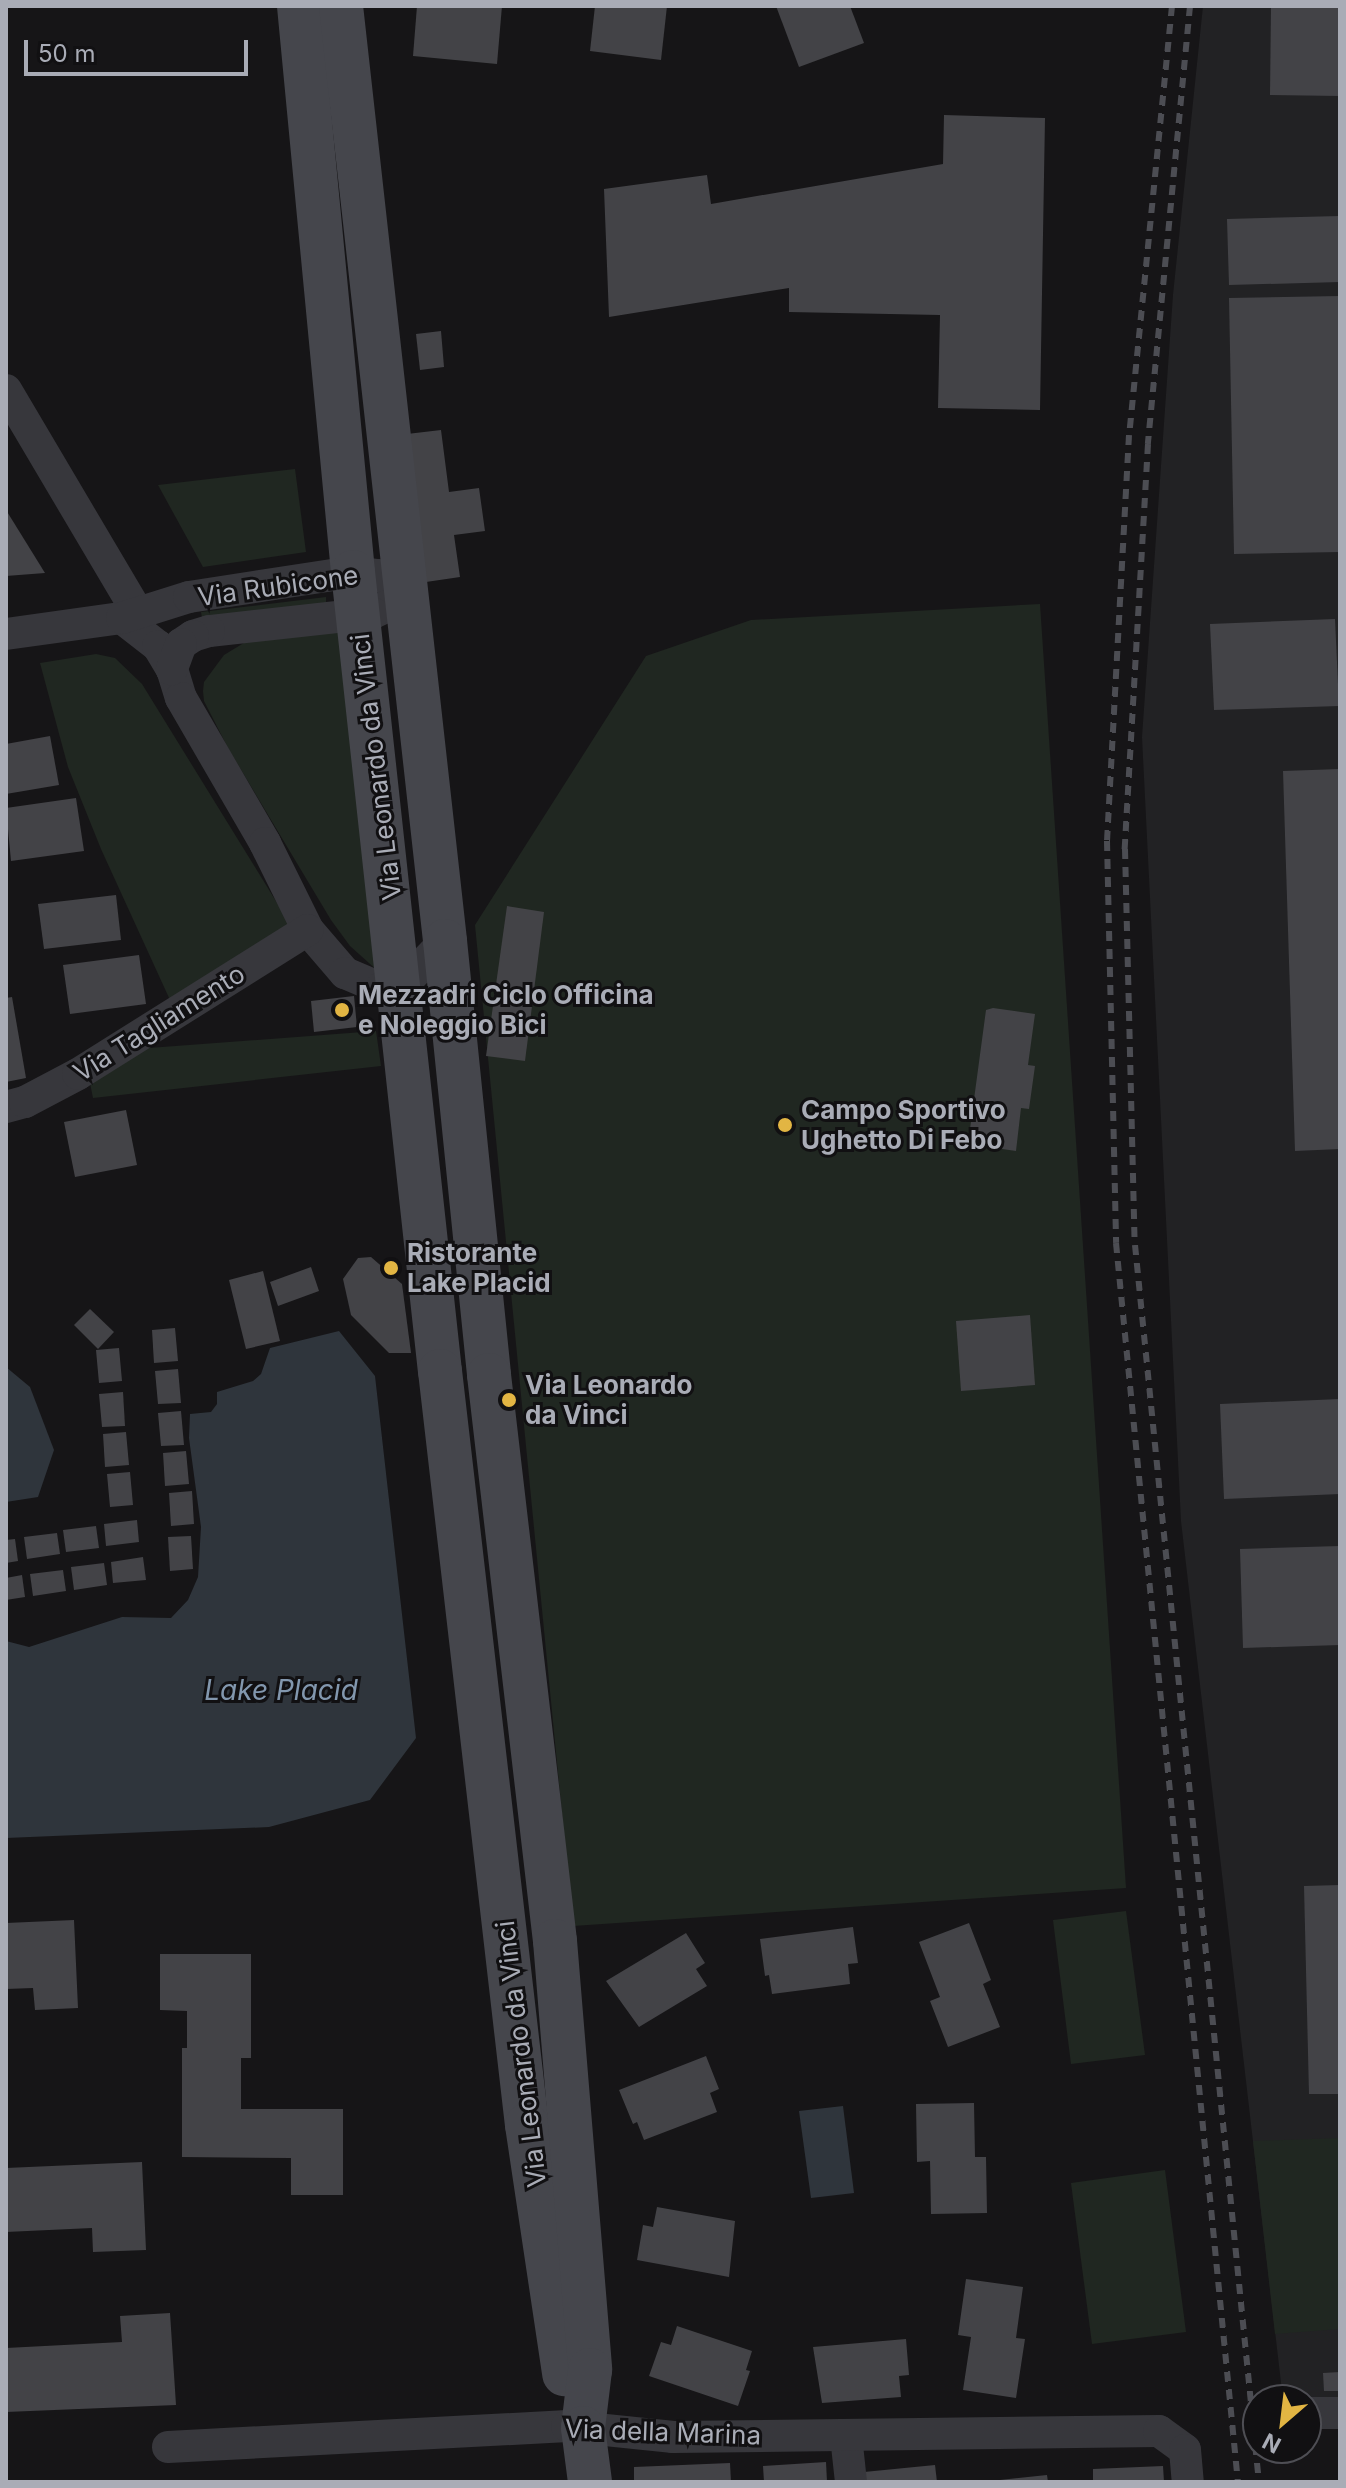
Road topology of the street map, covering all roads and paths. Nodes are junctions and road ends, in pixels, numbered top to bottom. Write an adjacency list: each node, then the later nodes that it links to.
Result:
1 (299, 6): 3 (street, Via Leonardo da Vinci)
2 (341, 6): 4 (street, Via Leonardo da Vinci)
3 (322, 260): 4 (street); 6 (street, Via Leonardo da Vinci)
4 (381, 378): 7 (street, Via Leonardo da Vinci)
5 (6, 390): 8 (street)
6 (353, 572): 7 (street, Via Rubicone); 8 (street, Via Rubicone); 9 (street, Via Leonardo da Vinci)
7 (404, 588): 9 (street, Via Rubicone); 14 (street, Via Leonardo da Vinci)
8 (130, 616): 10 (street, Via Rubicone); 11 (street, Via Rubicone); 12 (street)
9 (358, 616): 10 (street, Via Rubicone); 13 (street, Via Leonardo da Vinci)
10 (209, 631): 12 (street, Via Rubicone)
11 (6, 634)
12 (177, 683): 15 (street)
13 (388, 871): 14 (street); 17 (street, Via Leonardo da Vinci)
14 (439, 881): 16 (street, Via Leonardo da Vinci)
15 (308, 930): 17 (street); 18 (street, Via Tagliamento)
16 (445, 941): 17 (street); 19 (street, Via Leonardo da Vinci)
17 (401, 987): 20 (street, Via Leonardo da Vinci)
18 (6, 1107)
19 (513, 1581): 20 (street); 21 (street, Via Leonardo da Vinci)
20 (464, 1584): 21 (street, Via Leonardo da Vinci)
21 (583, 2428): 22 (street, Via della Marina); 23 (street, Via della Marina); 24 (street, Via Leonardo da Vinci)
22 (846, 2436): 25 (street); 26 (street, Via della Marina)
23 (168, 2447)
24 (590, 2482)
25 (851, 2482)
26 (1188, 2482)

